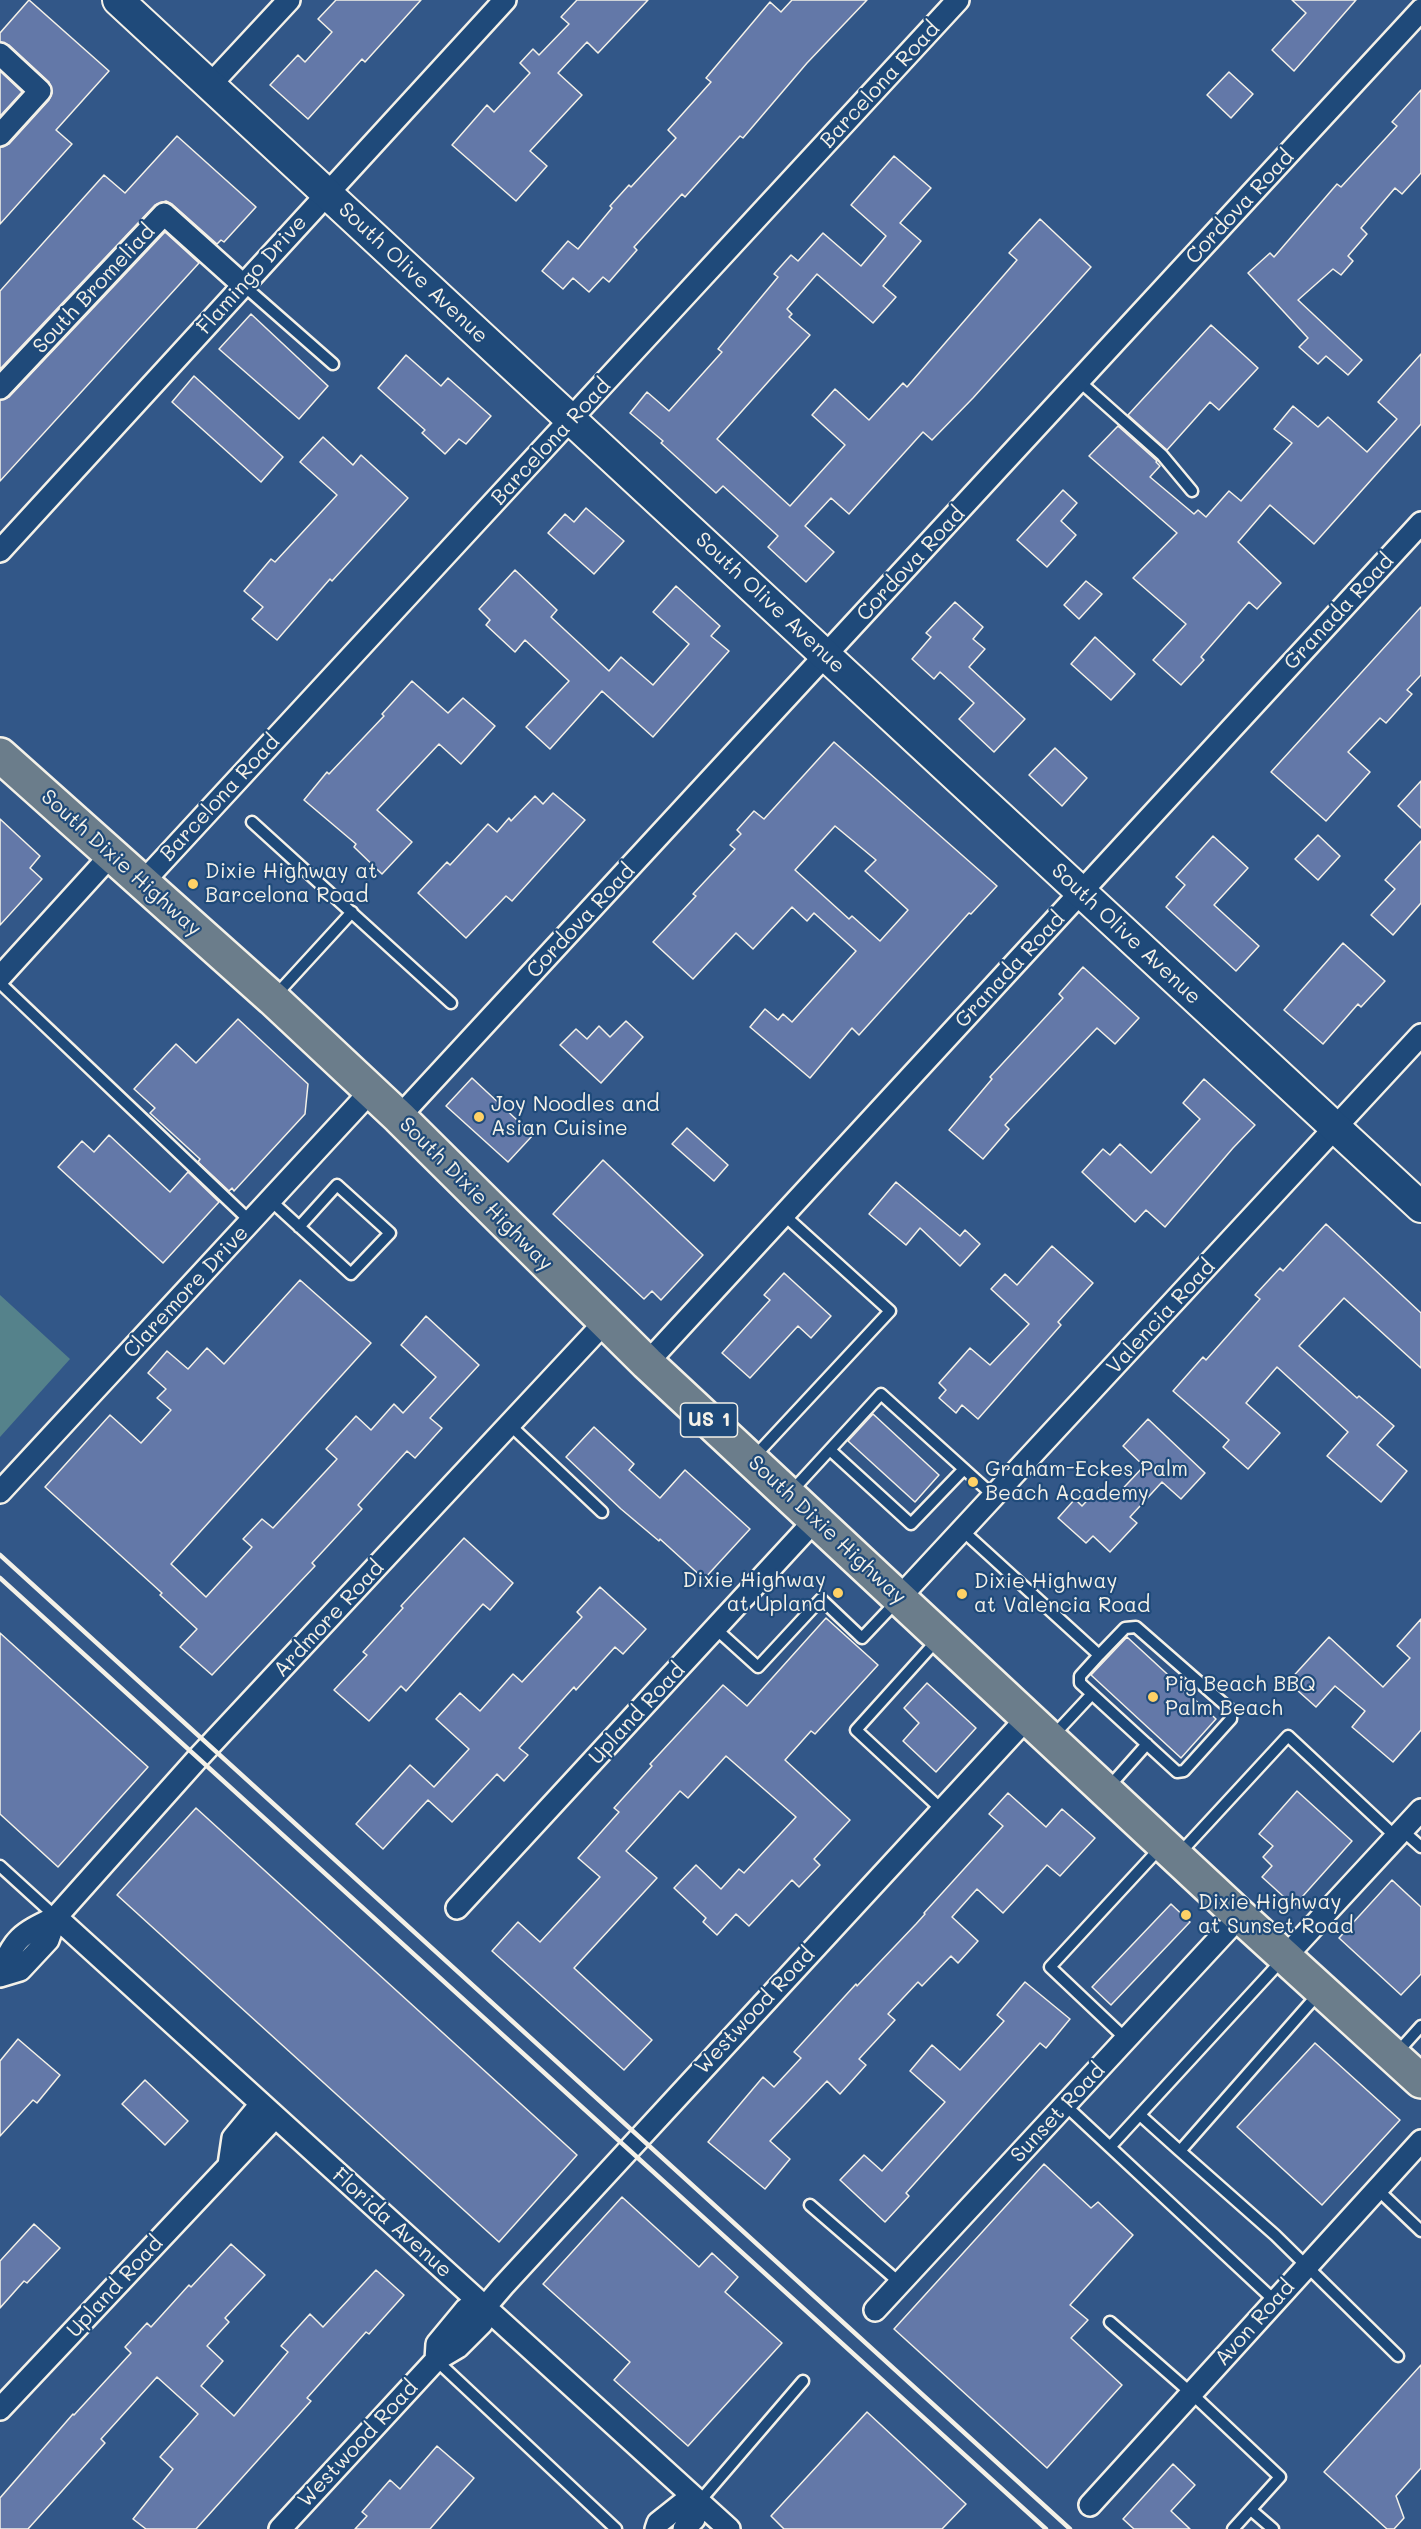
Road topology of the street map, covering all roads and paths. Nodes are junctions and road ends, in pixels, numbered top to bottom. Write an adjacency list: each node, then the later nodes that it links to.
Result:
1 (289, 0): 7 (street)
2 (505, 0): 9 (street, Flamingo Drive)
3 (958, 0): 14 (street, Barcelona Road)
4 (129, 4): 7 (street, South Olive Avenue)
5 (1421, 10): 12 (street, Cordova Road)
6 (0, 54): 8 (street)
7 (210, 85): 9 (street, South Olive Avenue)
8 (0, 135)
9 (327, 193): 10 (street, Flamingo Drive); 14 (street, South Olive Avenue)
10 (243, 285): 11 (lane); 13 (street, South Bromeliad); 17 (street, Flamingo Drive)
11 (333, 364)
12 (1079, 381): 15 (lane); 18 (street, Cordova Road)
13 (0, 388)
14 (572, 420): 18 (street, South Olive Avenue); 22 (street, Barcelona Road)
15 (1192, 491)
16 (1421, 523): 23 (street, Granada Road)
17 (0, 551)
18 (826, 656): 23 (street, South Olive Avenue); 31 (street, Cordova Road)
19 (0, 754): 21 (main road, South Dixie Highway / US 1)
20 (252, 822): 24 (lane)
21 (111, 855): 22 (main road, South Dixie Highway / US 1); 25 (street)
22 (142, 882): 27 (main road, South Dixie Highway / US 1)
23 (1081, 892): 32 (street, South Olive Avenue); 35 (street, Granada Road)
24 (352, 912): 27 (lane); 28 (lane)
25 (0, 977)
26 (0, 983): 36 (lane)
27 (273, 999): 30 (main road, South Dixie Highway / US 1)
28 (451, 1003)
29 (1421, 1035): 32 (street, Valencia Road)
30 (371, 1091): 31 (main road, South Dixie Highway / US 1); 33 (street, Claremore Drive)
31 (399, 1117): 38 (main road, South Dixie Highway / US 1)
32 (1336, 1128): 34 (street, South Olive Avenue); 46 (street, Valencia Road)
33 (270, 1200): 36 (street, Claremore Drive); 37 (lane)
34 (1421, 1207)
35 (784, 1215): 39 (street, Granada Road); 42 (lane)
36 (251, 1222): 44 (street, Claremore Drive)
37 (299, 1227): 37 (lane)
38 (605, 1322): 39 (main road, South Dixie Highway / US 1); 40 (street, Ardmore Road)
39 (647, 1363): 42 (main road, South Dixie Highway / US 1)
40 (510, 1425): 47 (lane); 66 (street, Ardmore Road)
41 (830, 1450): 43 (lane); 43 (lane); 45 (lane)
42 (752, 1459): 45 (main road, South Dixie Highway / US 1)
43 (964, 1469): 46 (lane)
44 (0, 1492)
45 (789, 1493): 48 (main road, South Dixie Highway / US 1)
46 (995, 1497): 49 (street, Valencia Road)
47 (602, 1512)
48 (816, 1519): 50 (main road, South Dixie Highway / US 1); 51 (street, Upland Road)
49 (963, 1531): 50 (street, Valencia Road); 53 (lane)
50 (899, 1598): 51 (lane); 52 (main road, South Dixie Highway / US 1)
51 (716, 1629): 64 (street, Upland Road)
52 (941, 1636): 55 (main road, South Dixie Highway / US 1); 58 (lane)
53 (1100, 1655): 54 (lane); 56 (lane)
54 (1092, 1694): 55 (lane); 56 (lane)
55 (1039, 1728): 57 (main road, South Dixie Highway / US 1); 58 (street, Westwood Road)
56 (1147, 1744): 57 (lane)
57 (1106, 1791): 62 (main road, South Dixie Highway / US 1)
58 (942, 1810): 86 (street, Westwood Road)
59 (1421, 1810): 60 (street)
60 (1399, 1833): 61 (lane); 62 (lane); 67 (street)
61 (1421, 1846)
62 (1170, 1850): 65 (main road, South Dixie Highway / US 1); 71 (lane)
63 (0, 1866): 66 (lane)
64 (457, 1908)
65 (1240, 1916): 67 (main road, South Dixie Highway / US 1); 71 (street, Sunset Road)
66 (56, 1917): 68 (street, Ardmore Road); 75 (street, Florida Avenue)
67 (1285, 1957): 69 (main road, South Dixie Highway / US 1); 76 (lane)
68 (0, 1975)
69 (1321, 1990): 72 (main road, South Dixie Highway / US 1); 79 (lane)
70 (1421, 2026): 72 (lane)
71 (1126, 2039): 74 (street, Sunset Road)
72 (1394, 2056): 73 (main road, South Dixie Highway / US 1)
73 (1421, 2081)
74 (1065, 2105): 78 (lane); 84 (street, Sunset Road)
75 (268, 2111): 86 (street, Florida Avenue); 93 (street, Upland Road)
76 (1140, 2115): 78 (lane); 79 (lane)
77 (1421, 2141): 80 (street, Avon Road)
78 (1110, 2147): 85 (lane)
79 (1180, 2151): 83 (lane)
80 (1377, 2189): 82 (lane); 83 (street, Avon Road)
81 (810, 2205): 84 (lane)
82 (1421, 2231)
83 (1306, 2266): 85 (street, Avon Road); 89 (lane)
84 (900, 2283): 87 (street, Sunset Road)
85 (1275, 2301): 92 (street, Avon Road)
86 (485, 2307): 90 (street, Westwood Road); 94 (street, Florida Avenue)
87 (875, 2310)
88 (1110, 2322): 92 (lane)
89 (1398, 2356)
90 (436, 2360): 97 (street, Westwood Road); 98 (lane)
91 (803, 2381): 94 (lane)
92 (1191, 2393): 95 (street, Avon Road); 96 (lane)
93 (0, 2409)
94 (699, 2502): 99 (street); 100 (street); 101 (street, Florida Avenue)
95 (1090, 2505)
96 (1251, 2510): 102 (lane); 103 (lane)
97 (280, 2529)
98 (616, 2529)
99 (656, 2529)
100 (684, 2529)
101 (729, 2529)
102 (1233, 2529)
103 (1272, 2529)

